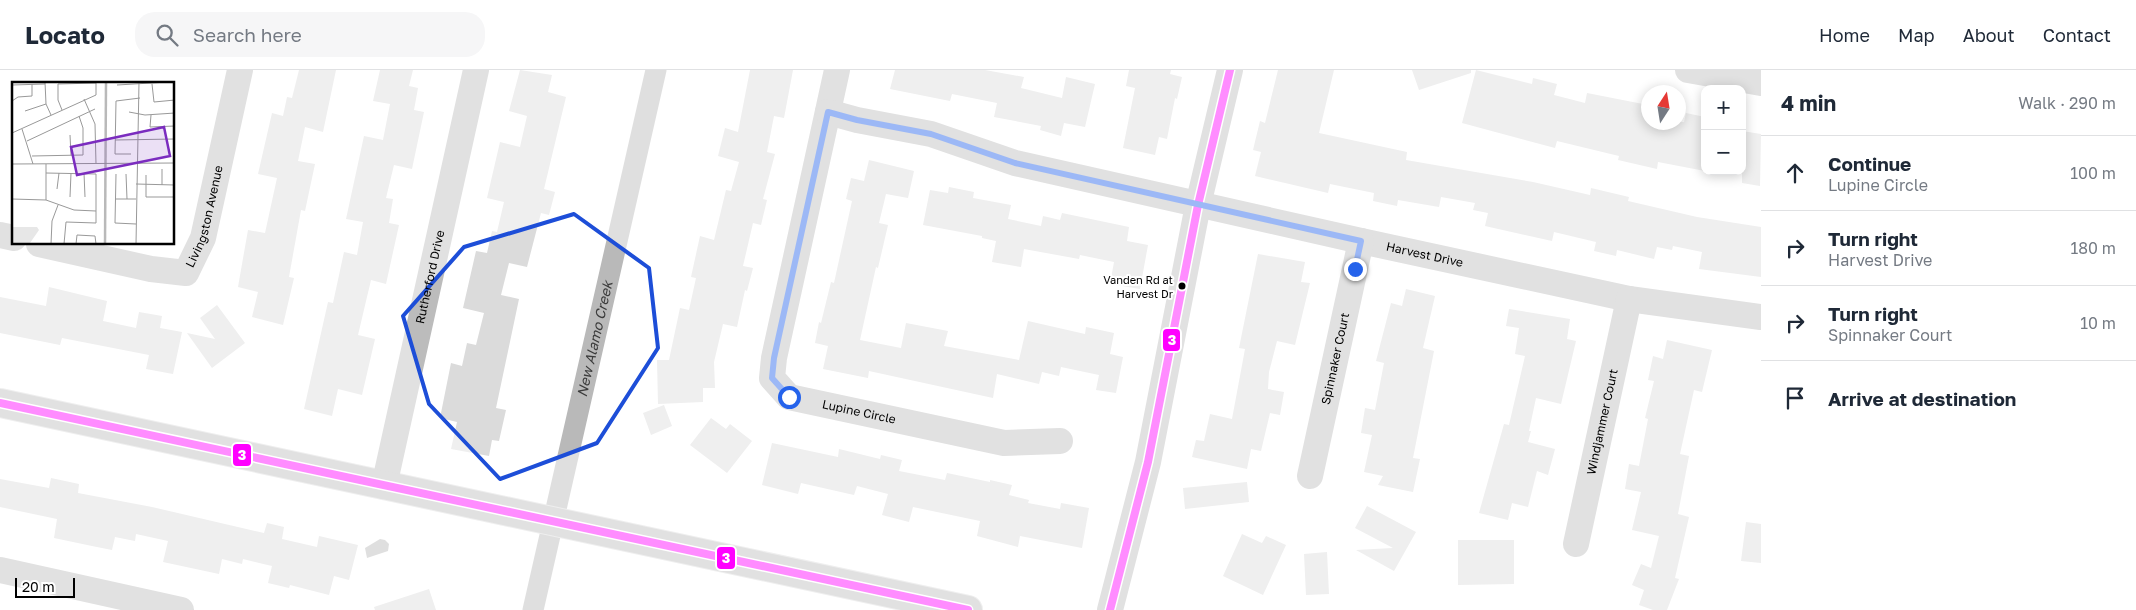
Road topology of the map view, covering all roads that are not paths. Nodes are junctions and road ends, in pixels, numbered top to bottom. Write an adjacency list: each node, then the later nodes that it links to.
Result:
1 (240, 70): 10 (street, Livingston Avenue)
2 (476, 70): 16 (street, Rutherford Drive)
3 (837, 70): 7 (street, Lupine Circle)
4 (1230, 70): 8 (street)
5 (1688, 70): 6 (street)
6 (1761, 83)
7 (828, 112): 8 (street, Harvest Drive); 14 (street, Lupine Circle)
8 (1198, 205): 9 (street, Harvest Drive); 22 (street)
9 (1361, 241): 11 (street, Harvest Drive); 15 (street, Spinnaker Court)
10 (43, 245)
11 (1628, 298): 12 (street, Harvest Drive); 17 (street, Windjammer Court)
12 (1761, 317)
13 (0, 403): 16 (main road)
14 (1060, 441)
15 (1310, 476)
16 (384, 486): 21 (main road)
17 (1576, 544)
18 (0, 570): 19 (street)
19 (125, 604): 20 (street)
20 (180, 610)
21 (968, 610)
22 (1110, 610)

